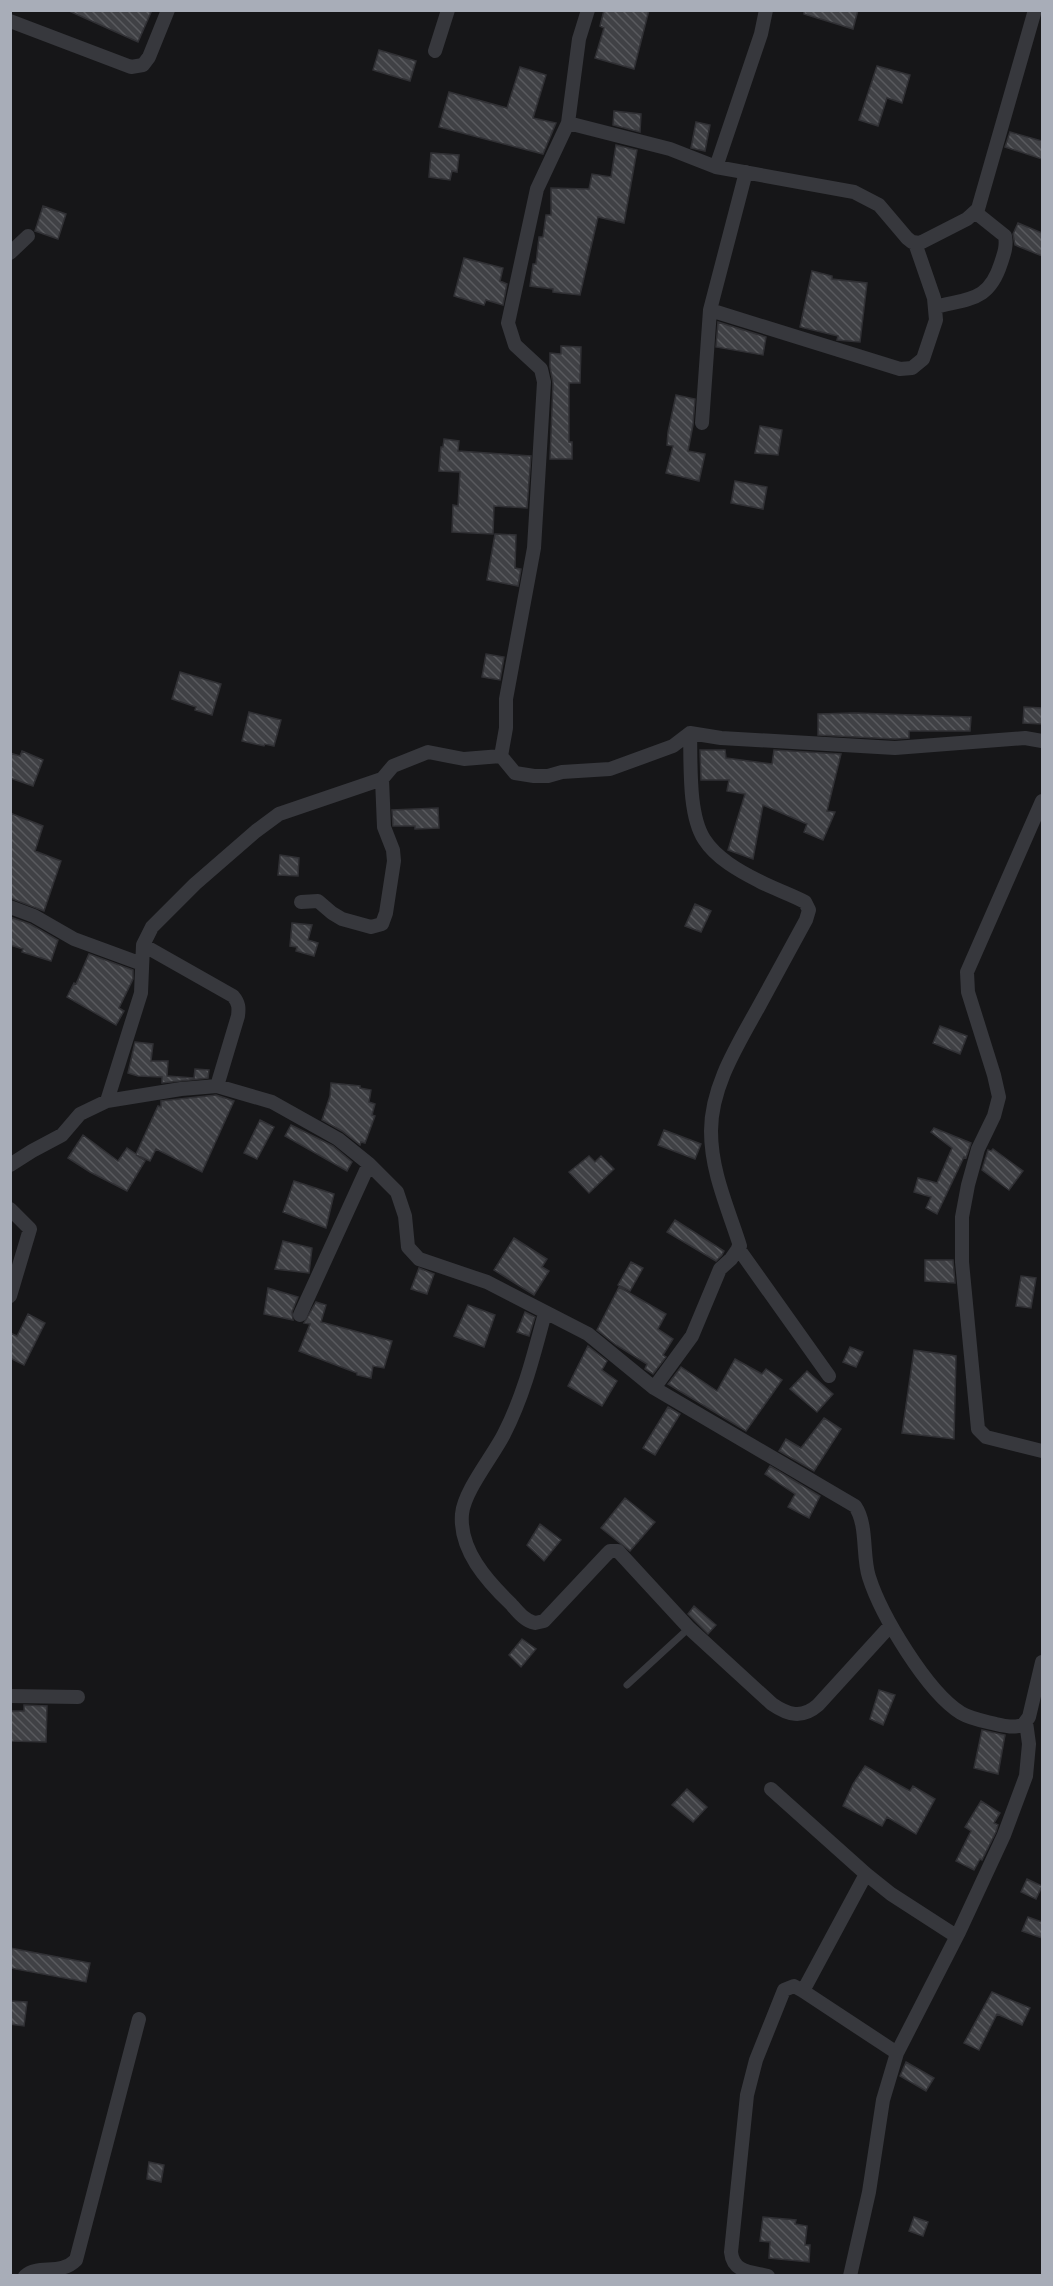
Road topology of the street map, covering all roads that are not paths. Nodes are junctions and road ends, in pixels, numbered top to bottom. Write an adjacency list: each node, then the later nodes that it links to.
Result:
1 (168, 10): 6 (street)
2 (448, 10): 7 (street)
3 (588, 10): 8 (street)
4 (766, 10): 9 (street)
5 (1035, 10): 11 (street)
6 (10, 21)
7 (435, 51)
8 (568, 123): 9 (street); 20 (street)
9 (716, 167): 10 (street)
10 (746, 172): 13 (street); 16 (street)
11 (975, 212): 13 (street); 15 (street)
12 (28, 236): 14 (street)
13 (915, 243): 15 (street)
14 (10, 253)
15 (936, 306): 16 (street)
16 (710, 310): 17 (street)
17 (702, 423)
18 (690, 733): 19 (street); 20 (street); 32 (street)
19 (1042, 741)
20 (501, 756): 21 (street)
21 (382, 779): 23 (street); 25 (street)
22 (1042, 801): 38 (street)
23 (301, 902)
24 (10, 907): 26 (street)
25 (143, 945): 26 (street); 27 (street)
26 (142, 964): 28 (street)
27 (217, 1086): 28 (street); 29 (street)
28 (107, 1101): 30 (street)
29 (369, 1164): 34 (street); 35 (street)
30 (10, 1165)
31 (10, 1209): 33 (street)
32 (738, 1248): 36 (street); 37 (street)
33 (10, 1296)
34 (545, 1313): 37 (street); 40 (street)
35 (300, 1315)
36 (829, 1376)
37 (654, 1388): 39 (street)
38 (1042, 1451)
39 (890, 1626): 40 (street); 45 (street)
40 (689, 1628): 42 (lane)
41 (1042, 1662): 45 (street)
42 (627, 1685)
43 (10, 1696): 44 (street)
44 (78, 1697)
45 (1026, 1722): 48 (street)
46 (771, 1789): 47 (street)
47 (866, 1874): 48 (street); 49 (street)
48 (956, 1936): 51 (street)
49 (803, 1991): 51 (street); 52 (street)
50 (139, 2019): 53 (street)
51 (897, 2053): 54 (street)
52 (759, 2275)
53 (25, 2276)
54 (850, 2276)

